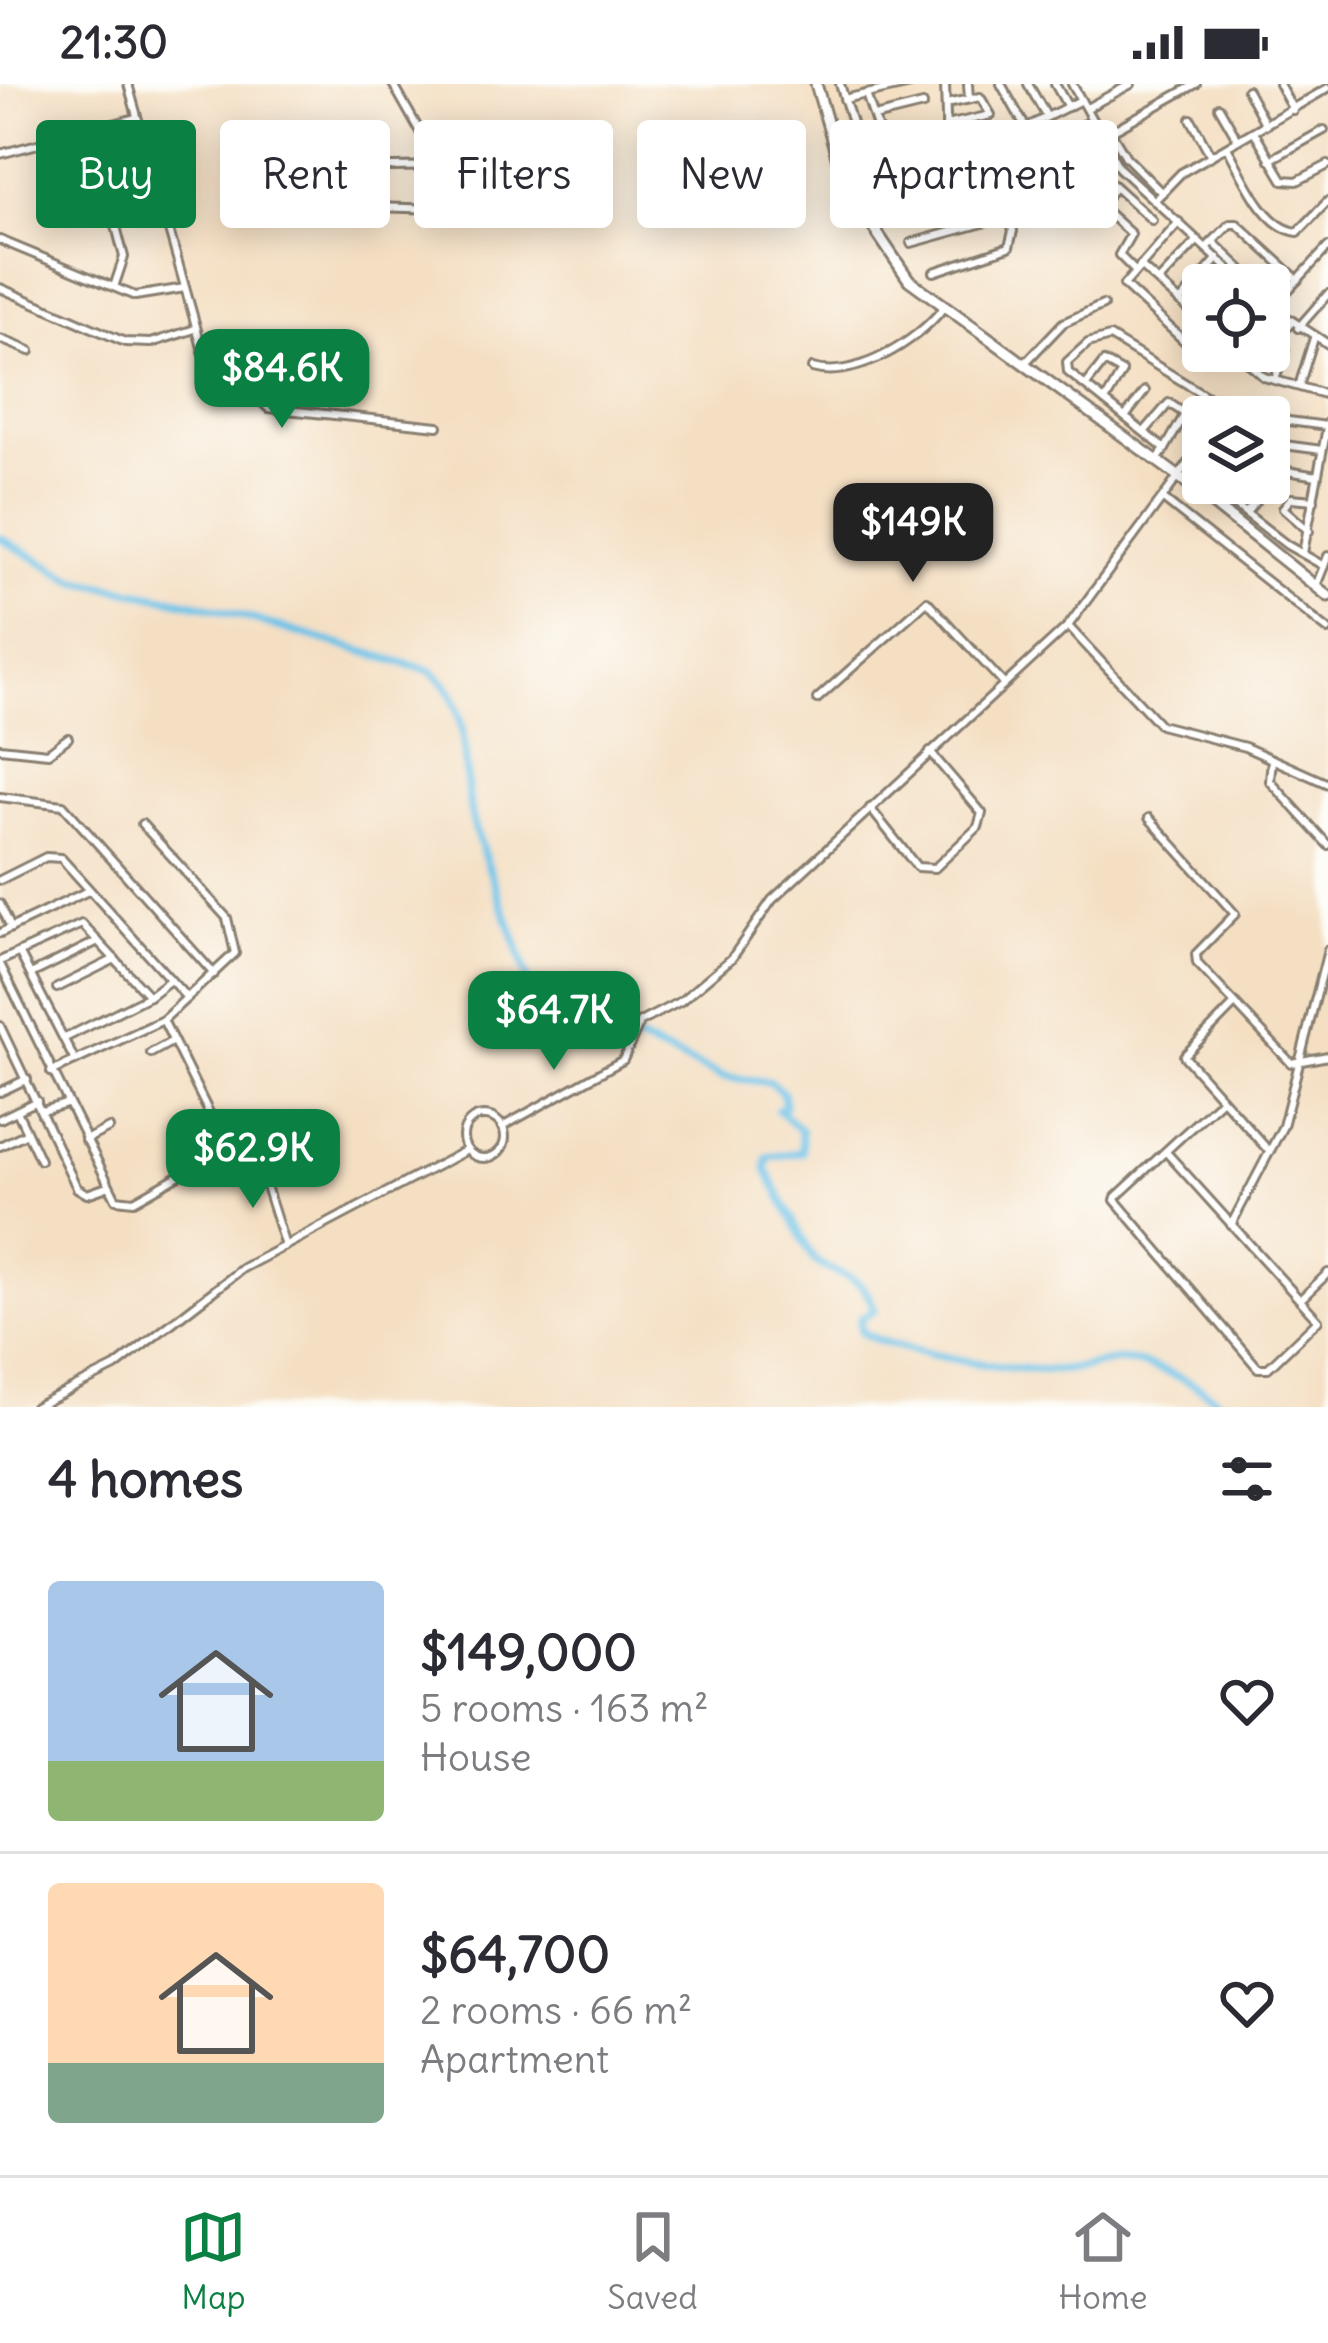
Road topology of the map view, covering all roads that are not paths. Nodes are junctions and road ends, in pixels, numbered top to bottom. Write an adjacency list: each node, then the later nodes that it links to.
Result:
1 (128, 84): 30 (street)
2 (393, 84): 34 (street)
3 (815, 84): 84 (main road)
4 (840, 84): 20 (street)
5 (911, 84): 18 (street)
6 (945, 84): 23 (street)
7 (968, 84): 21 (street)
8 (1001, 84): 39 (street)
9 (1028, 84): 31 (street)
10 (1055, 84): 25 (street)
11 (1072, 84): 22 (street)
12 (1132, 84): 27 (street)
13 (1165, 84): 19 (street)
14 (1196, 84): 19 (street)
15 (1279, 84): 28 (street)
16 (1326, 89): 28 (street)
17 (1247, 90): 42 (street)
18 (866, 94): 20 (street); 29 (street)
19 (1173, 97): 43 (street)
20 (844, 99): 35 (street)
21 (969, 99): 23 (street); 38 (street)
22 (1081, 100): 25 (street); 27 (street)
23 (946, 104): 37 (street)
24 (923, 105): 29 (street)
25 (1068, 107): 31 (street)
26 (1219, 107): 46 (street)
27 (1086, 109): 41 (street)
28 (1293, 110): 42 (street)
29 (873, 117): 36 (street)
30 (136, 118): 33 (street); 79 (street)
31 (1048, 118): 40 (street)
32 (1191, 119): 51 (street)
33 (129, 120)
34 (414, 120)
35 (850, 120)
36 (875, 120)
37 (946, 120)
38 (968, 120)
39 (1022, 120)
40 (1044, 120)
41 (1092, 120)
42 (1266, 125): 45 (street)
43 (1118, 128)
44 (1324, 130): 52 (street)
45 (1254, 132): 46 (street); 52 (street)
46 (1238, 140): 49 (street)
47 (1118, 144): 56 (street)
48 (36, 145): 50 (street)
49 (1227, 146): 51 (street); 58 (street)
50 (0, 154)
51 (1211, 156): 56 (street)
52 (1270, 160): 54 (street)
53 (1118, 167): 57 (street)
54 (1327, 168)
55 (1118, 191): 59 (street)
56 (1162, 193): 57 (street)
57 (1154, 201): 60 (street)
58 (1328, 201)
59 (1152, 220)
60 (1179, 222): 65 (street); 73 (street)
61 (1118, 223): 73 (street)
62 (117, 228): 77 (street)
63 (965, 228): 67 (street)
64 (1012, 228): 74 (street)
65 (1198, 239): 68 (street); 76 (street)
66 (0, 240): 77 (street)
67 (911, 243)
68 (1209, 244): 70 (street); 72 (street); 75 (street)
69 (1328, 247): 75 (street)
70 (1218, 258): 71 (street); 82 (street)
71 (1224, 264)
72 (1233, 264)
73 (1137, 268): 76 (street); 91 (street)
74 (934, 272)
75 (1298, 280): 80 (street)
76 (1158, 282): 82 (street)
77 (114, 287): 79 (street)
78 (0, 288): 87 (street)
79 (185, 288): 87 (street)
80 (1290, 288)
81 (1328, 294): 86 (street)
82 (1180, 302)
83 (1103, 305): 94 (street)
84 (943, 308): 94 (main road); 95 (street)
85 (1290, 322): 86 (street)
86 (1294, 325): 88 (street); 89 (street)
87 (195, 329): 109 (street)
88 (1290, 329)
89 (1314, 338): 92 (street); 101 (street)
90 (0, 339): 93 (street)
91 (1182, 339)
92 (1328, 344)
93 (30, 351)
94 (1023, 365): 111 (main road)
95 (812, 368)
96 (1260, 372): 98 (street)
97 (1278, 372): 98 (street)
98 (1275, 380): 101 (street)
99 (1328, 380): 103 (street)
100 (1086, 385): 104 (street); 105 (street); 105 (street)
101 (1299, 387): 103 (street)
102 (1145, 391): 106 (street)
103 (1326, 394)
104 (1206, 396)
105 (1106, 401): 106 (street)
106 (1125, 417): 110 (street)
107 (1290, 420): 108 (street)
108 (1328, 424): 114 (street)
109 (438, 426)
110 (1143, 431): 111 (street); 113 (street); 113 (street)
111 (1133, 442): 115 (main road)
112 (1290, 446): 114 (street)
113 (1165, 448): 115 (street)
114 (1322, 450): 118 (street)
115 (1157, 460): 117 (main road)
116 (1182, 471): 117 (street)
117 (1178, 476): 119 (main road); 120 (street)
118 (1319, 476): 121 (street); 124 (street)
119 (1182, 478)
120 (1163, 500): 131 (street); 132 (street)
121 (1315, 500): 125 (street); 125 (street)
122 (1228, 504): 124 (main road)
123 (1232, 504): 124 (street)
124 (1240, 513): 126 (street); 129 (main road)
125 (1309, 531): 126 (street)
126 (1303, 553): 128 (street)
127 (1328, 556): 128 (street)
128 (1324, 566): 129 (street)
129 (1316, 586): 130 (main road)
130 (1328, 596)
131 (1068, 626): 133 (street); 138 (street)
132 (1328, 630)
133 (1004, 684): 134 (street); 137 (street)
134 (817, 699)
135 (68, 738): 136 (street)
136 (0, 748)
137 (930, 752): 141 (street); 141 (street)
138 (1272, 759): 139 (street); 144 (street)
139 (1328, 784)
140 (0, 797): 156 (street)
141 (870, 808): 182 (street)
142 (1149, 818): 162 (street)
143 (142, 824): 156 (street)
144 (1328, 845)
145 (0, 880): 146 (street)
146 (88, 891): 148 (street); 157 (street)
147 (0, 904): 148 (street)
148 (11, 928): 149 (street)
149 (0, 933)
150 (98, 940): 151 (street); 153 (street); 155 (street)
151 (19, 952): 154 (street); 155 (street)
152 (1328, 955): 171 (street)
153 (115, 959): 159 (street); 160 (street)
154 (0, 963): 158 (street)
155 (31, 974): 166 (street)
156 (214, 974): 161 (street)
157 (170, 980): 160 (street); 161 (street)
158 (4, 982): 172 (street)
159 (57, 988)
160 (149, 996): 166 (street)
161 (187, 998): 163 (street)
162 (1235, 1004): 171 (street); 176 (street)
163 (163, 1019): 167 (street); 170 (street)
164 (0, 1026): 165 (street)
165 (2, 1036): 173 (street)
166 (65, 1038): 170 (street)
167 (173, 1041): 168 (street); 190 (street)
168 (151, 1053)
169 (1328, 1057): 171 (street)
170 (75, 1060): 172 (street)
171 (1301, 1063): 189 (street)
172 (51, 1072): 178 (street)
173 (26, 1079): 175 (street); 177 (street)
174 (0, 1080): 175 (street)
175 (3, 1091)
176 (1221, 1100): 188 (street); 189 (street)
177 (38, 1101): 179 (street); 180 (street)
178 (66, 1104): 180 (street); 185 (street)
179 (16, 1111): 181 (street); 184 (street)
180 (42, 1111): 192 (street)
181 (0, 1119)
182 (502, 1127): 187 (street); 187 (street)
183 (109, 1128): 185 (street)
184 (27, 1133): 186 (street); 191 (street)
185 (85, 1140): 192 (street)
186 (0, 1146)
187 (467, 1150): 194 (street)
188 (1166, 1152): 193 (street); 196 (street)
189 (1269, 1152): 193 (street)
190 (230, 1155): 192 (street); 194 (street)
191 (40, 1160)
192 (108, 1187)
193 (1232, 1225): 196 (street)
194 (285, 1246): 197 (street)
195 (1328, 1274): 196 (street)
196 (1301, 1299)
197 (34, 1407)

